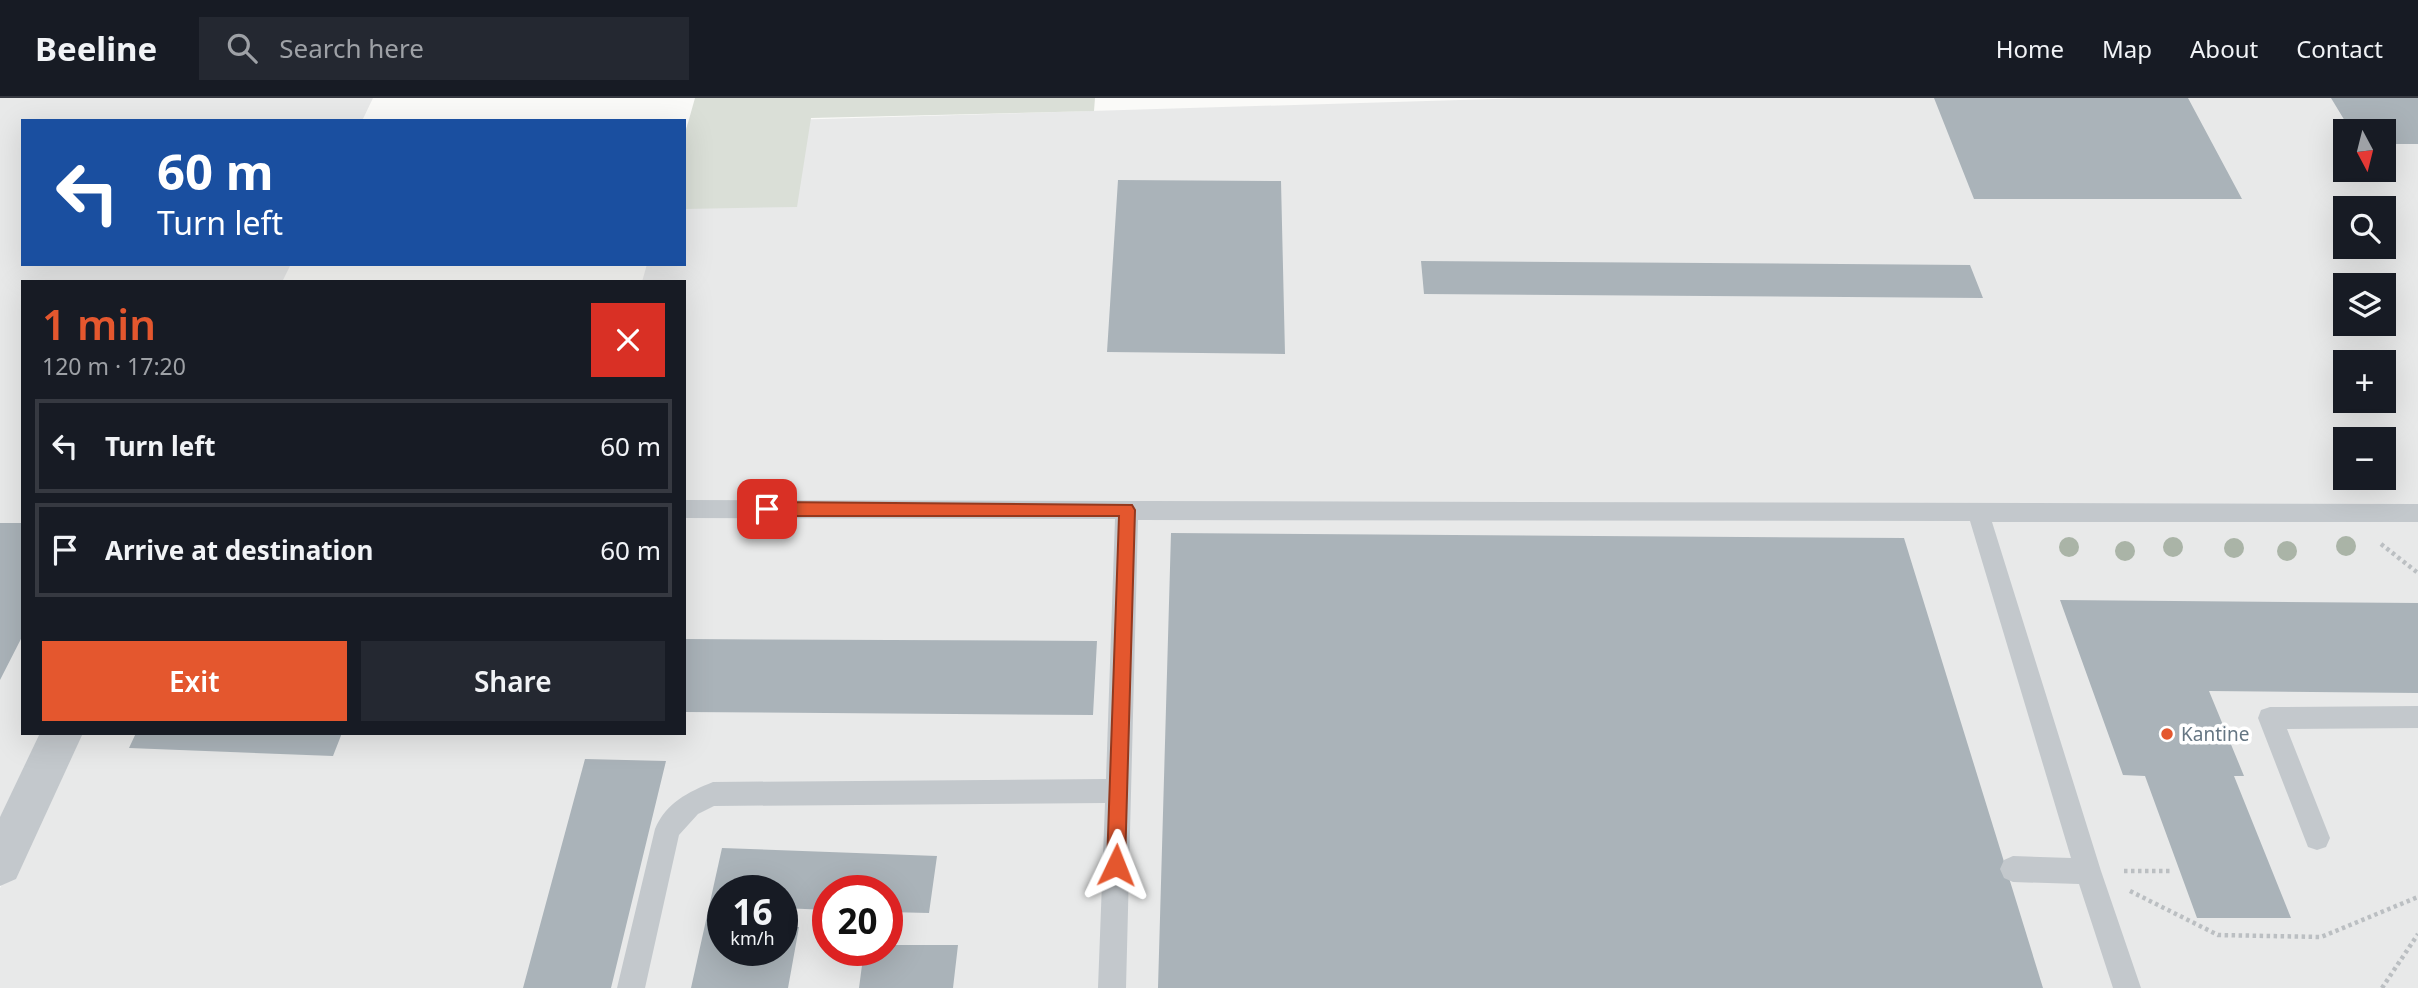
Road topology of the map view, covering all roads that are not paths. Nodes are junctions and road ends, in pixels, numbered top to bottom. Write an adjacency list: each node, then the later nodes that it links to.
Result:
1 (686, 509): 2 (lane)
2 (1127, 510): 3 (lane); 7 (lane)
3 (1978, 511): 4 (lane); 11 (lane)
4 (2418, 513)
5 (2418, 717): 8 (lane)
6 (61, 735): 9 (street)
7 (1118, 791): 12 (lane); 13 (lane)
8 (2317, 838)
9 (0, 864)
10 (2013, 869): 11 (lane)
11 (2088, 871): 14 (lane)
12 (631, 988)
13 (1112, 988)
14 (2127, 988)

